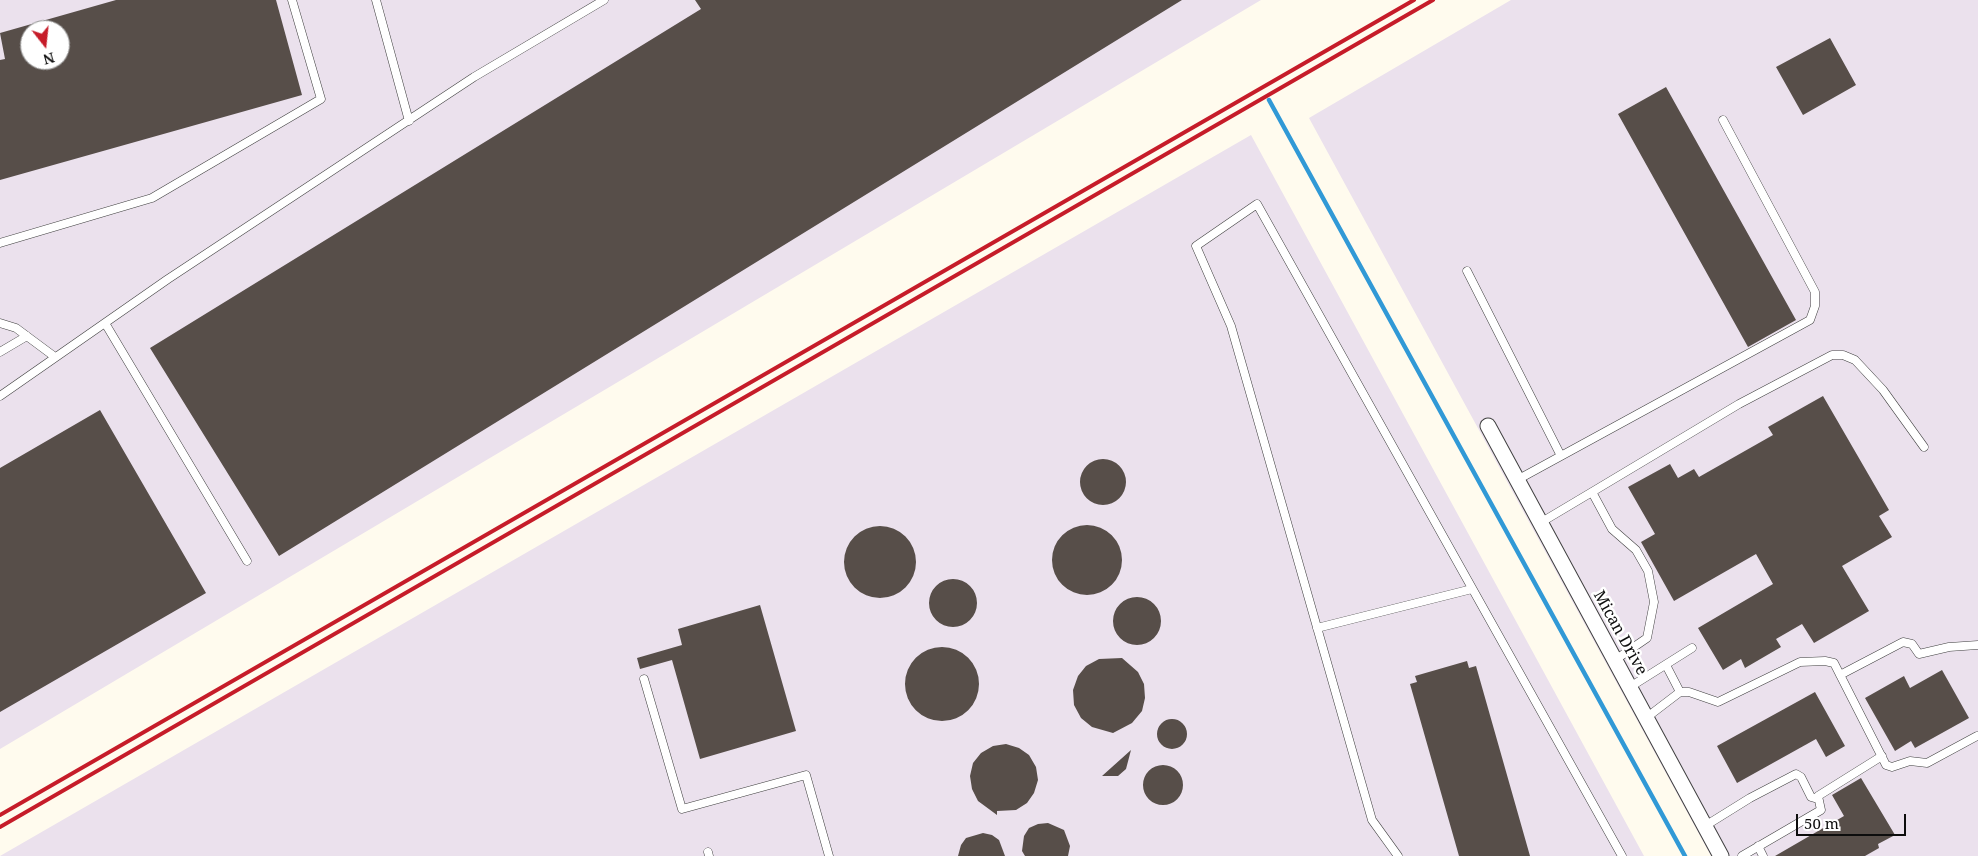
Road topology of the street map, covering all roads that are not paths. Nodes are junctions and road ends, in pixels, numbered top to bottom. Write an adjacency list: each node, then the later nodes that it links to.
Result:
1 (292, 0): 6 (lane)
2 (376, 0): 5 (lane)
3 (604, 0): 5 (lane)
4 (1723, 120): 16 (lane)
5 (409, 121): 9 (lane)
6 (0, 243)
7 (1467, 271): 16 (lane)
8 (0, 323): 10 (lane)
9 (105, 323): 12 (lane); 20 (lane)
10 (27, 336): 11 (lane); 12 (lane)
11 (0, 352)
12 (55, 358): 13 (lane)
13 (0, 396)
14 (1488, 426): 17 (street, Mican Drive)
15 (1924, 447): 18 (lane)
16 (1561, 456): 17 (lane)
17 (1517, 480): 19 (street, Mican Drive)
18 (1592, 492): 19 (lane); 25 (lane)
19 (1540, 523): 25 (street, Mican Drive)
20 (247, 561)
21 (1472, 588): 22 (lane); 22 (lane); 39 (lane)
22 (1318, 628): 38 (lane)
23 (1978, 645): 27 (lane)
24 (1692, 648): 26 (lane)
25 (1615, 660): 29 (street, Mican Drive)
26 (1666, 665): 29 (lane); 30 (lane)
27 (1840, 675): 30 (lane); 33 (lane)
28 (644, 678): 37 (lane)
29 (1630, 688): 31 (street, Mican Drive)
30 (1680, 692): 31 (lane)
31 (1646, 718): 35 (street, Mican Drive)
32 (1977, 736): 33 (lane)
33 (1882, 756): 34 (lane)
34 (1818, 799): 35 (lane); 36 (lane)
35 (1705, 826): 40 (street, Mican Drive)
36 (1758, 846): 41 (lane); 42 (lane)
37 (829, 856)
38 (1398, 856)
39 (1622, 856)
40 (1722, 856)
41 (1742, 856)
42 (1763, 856)

